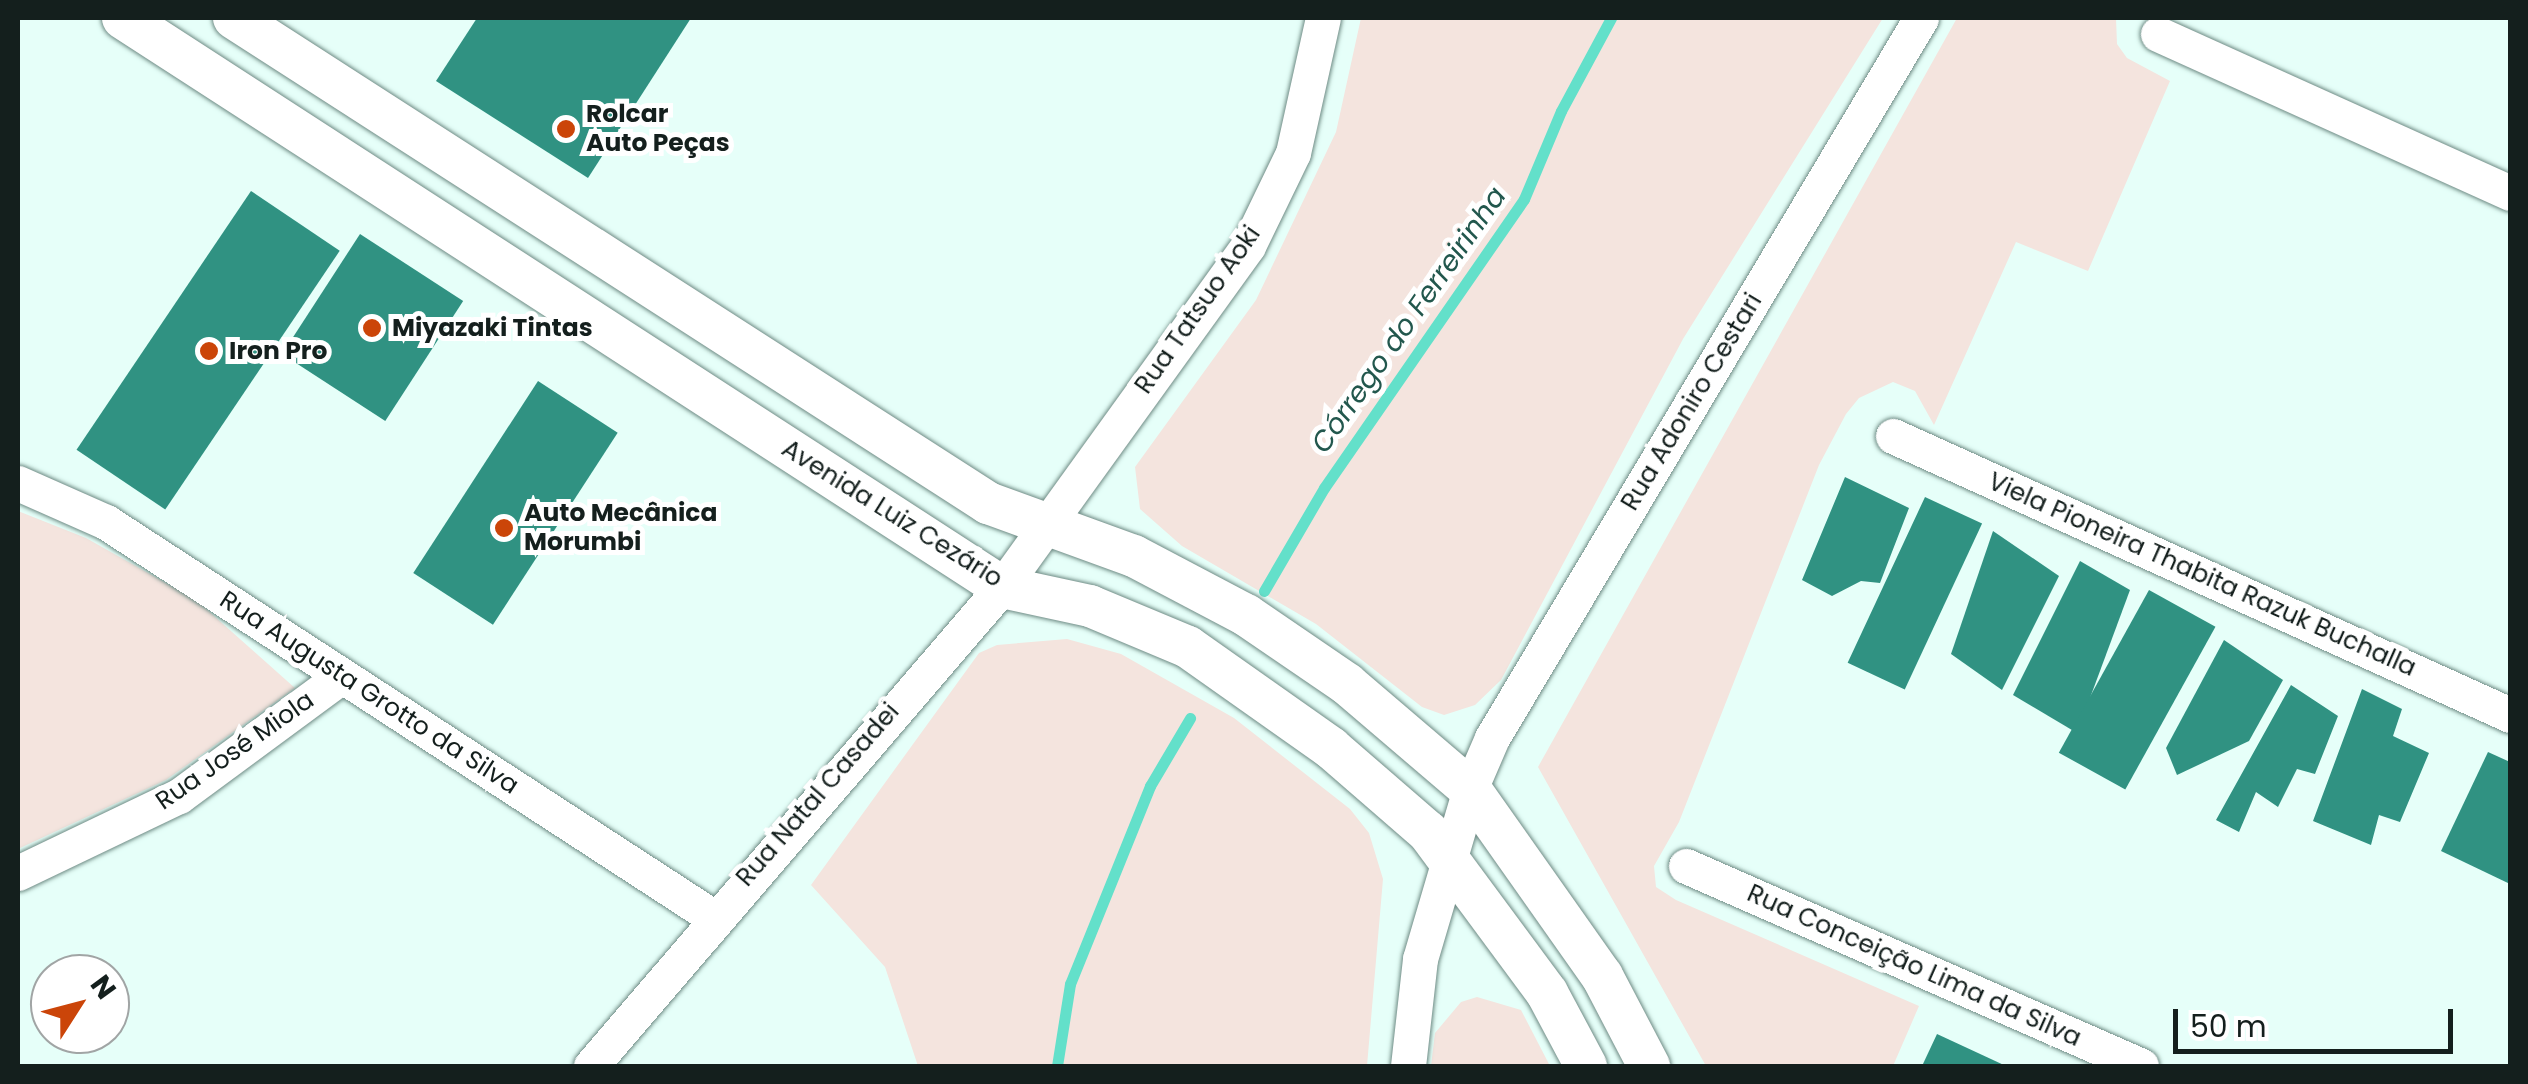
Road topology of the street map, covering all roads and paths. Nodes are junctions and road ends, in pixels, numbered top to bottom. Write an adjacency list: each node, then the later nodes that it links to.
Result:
1 (123, 18): 10 (street, Avenida Luiz Cezário)
2 (234, 18): 9 (street)
3 (1322, 18): 9 (street, Rua Tatsuo Aoki)
4 (1921, 18): 13 (street, Rua Adoniro Cestari)
5 (2158, 34): 6 (street)
6 (2510, 193)
7 (1893, 436): 12 (street, Viela Pioneira Thabita Razuk Buchalla)
8 (18, 483): 11 (street, Rua Augusta Grotto da Silva)
9 (1045, 524): 10 (street, Rua Natal Casadei); 13 (street)
10 (1002, 587): 14 (street, Avenida Luiz Cezário); 17 (street, Rua Natal Casadei)
11 (342, 676): 16 (street, Rua José Miola); 17 (street, Rua Augusta Grotto da Silva)
12 (2510, 715)
13 (1470, 789): 14 (street, Rua Adoniro Cestari); 21 (street)
14 (1448, 860): 19 (street, Rua Adoniro Cestari); 20 (street, Avenida Luiz Cezário)
15 (1686, 866): 22 (street, Rua Conceição Lima da Silva)
16 (18, 873)
17 (713, 917): 18 (street, Rua Natal Casadei)
18 (591, 1066)
19 (1408, 1066)
20 (1586, 1066)
21 (1650, 1066)
22 (2142, 1066)

